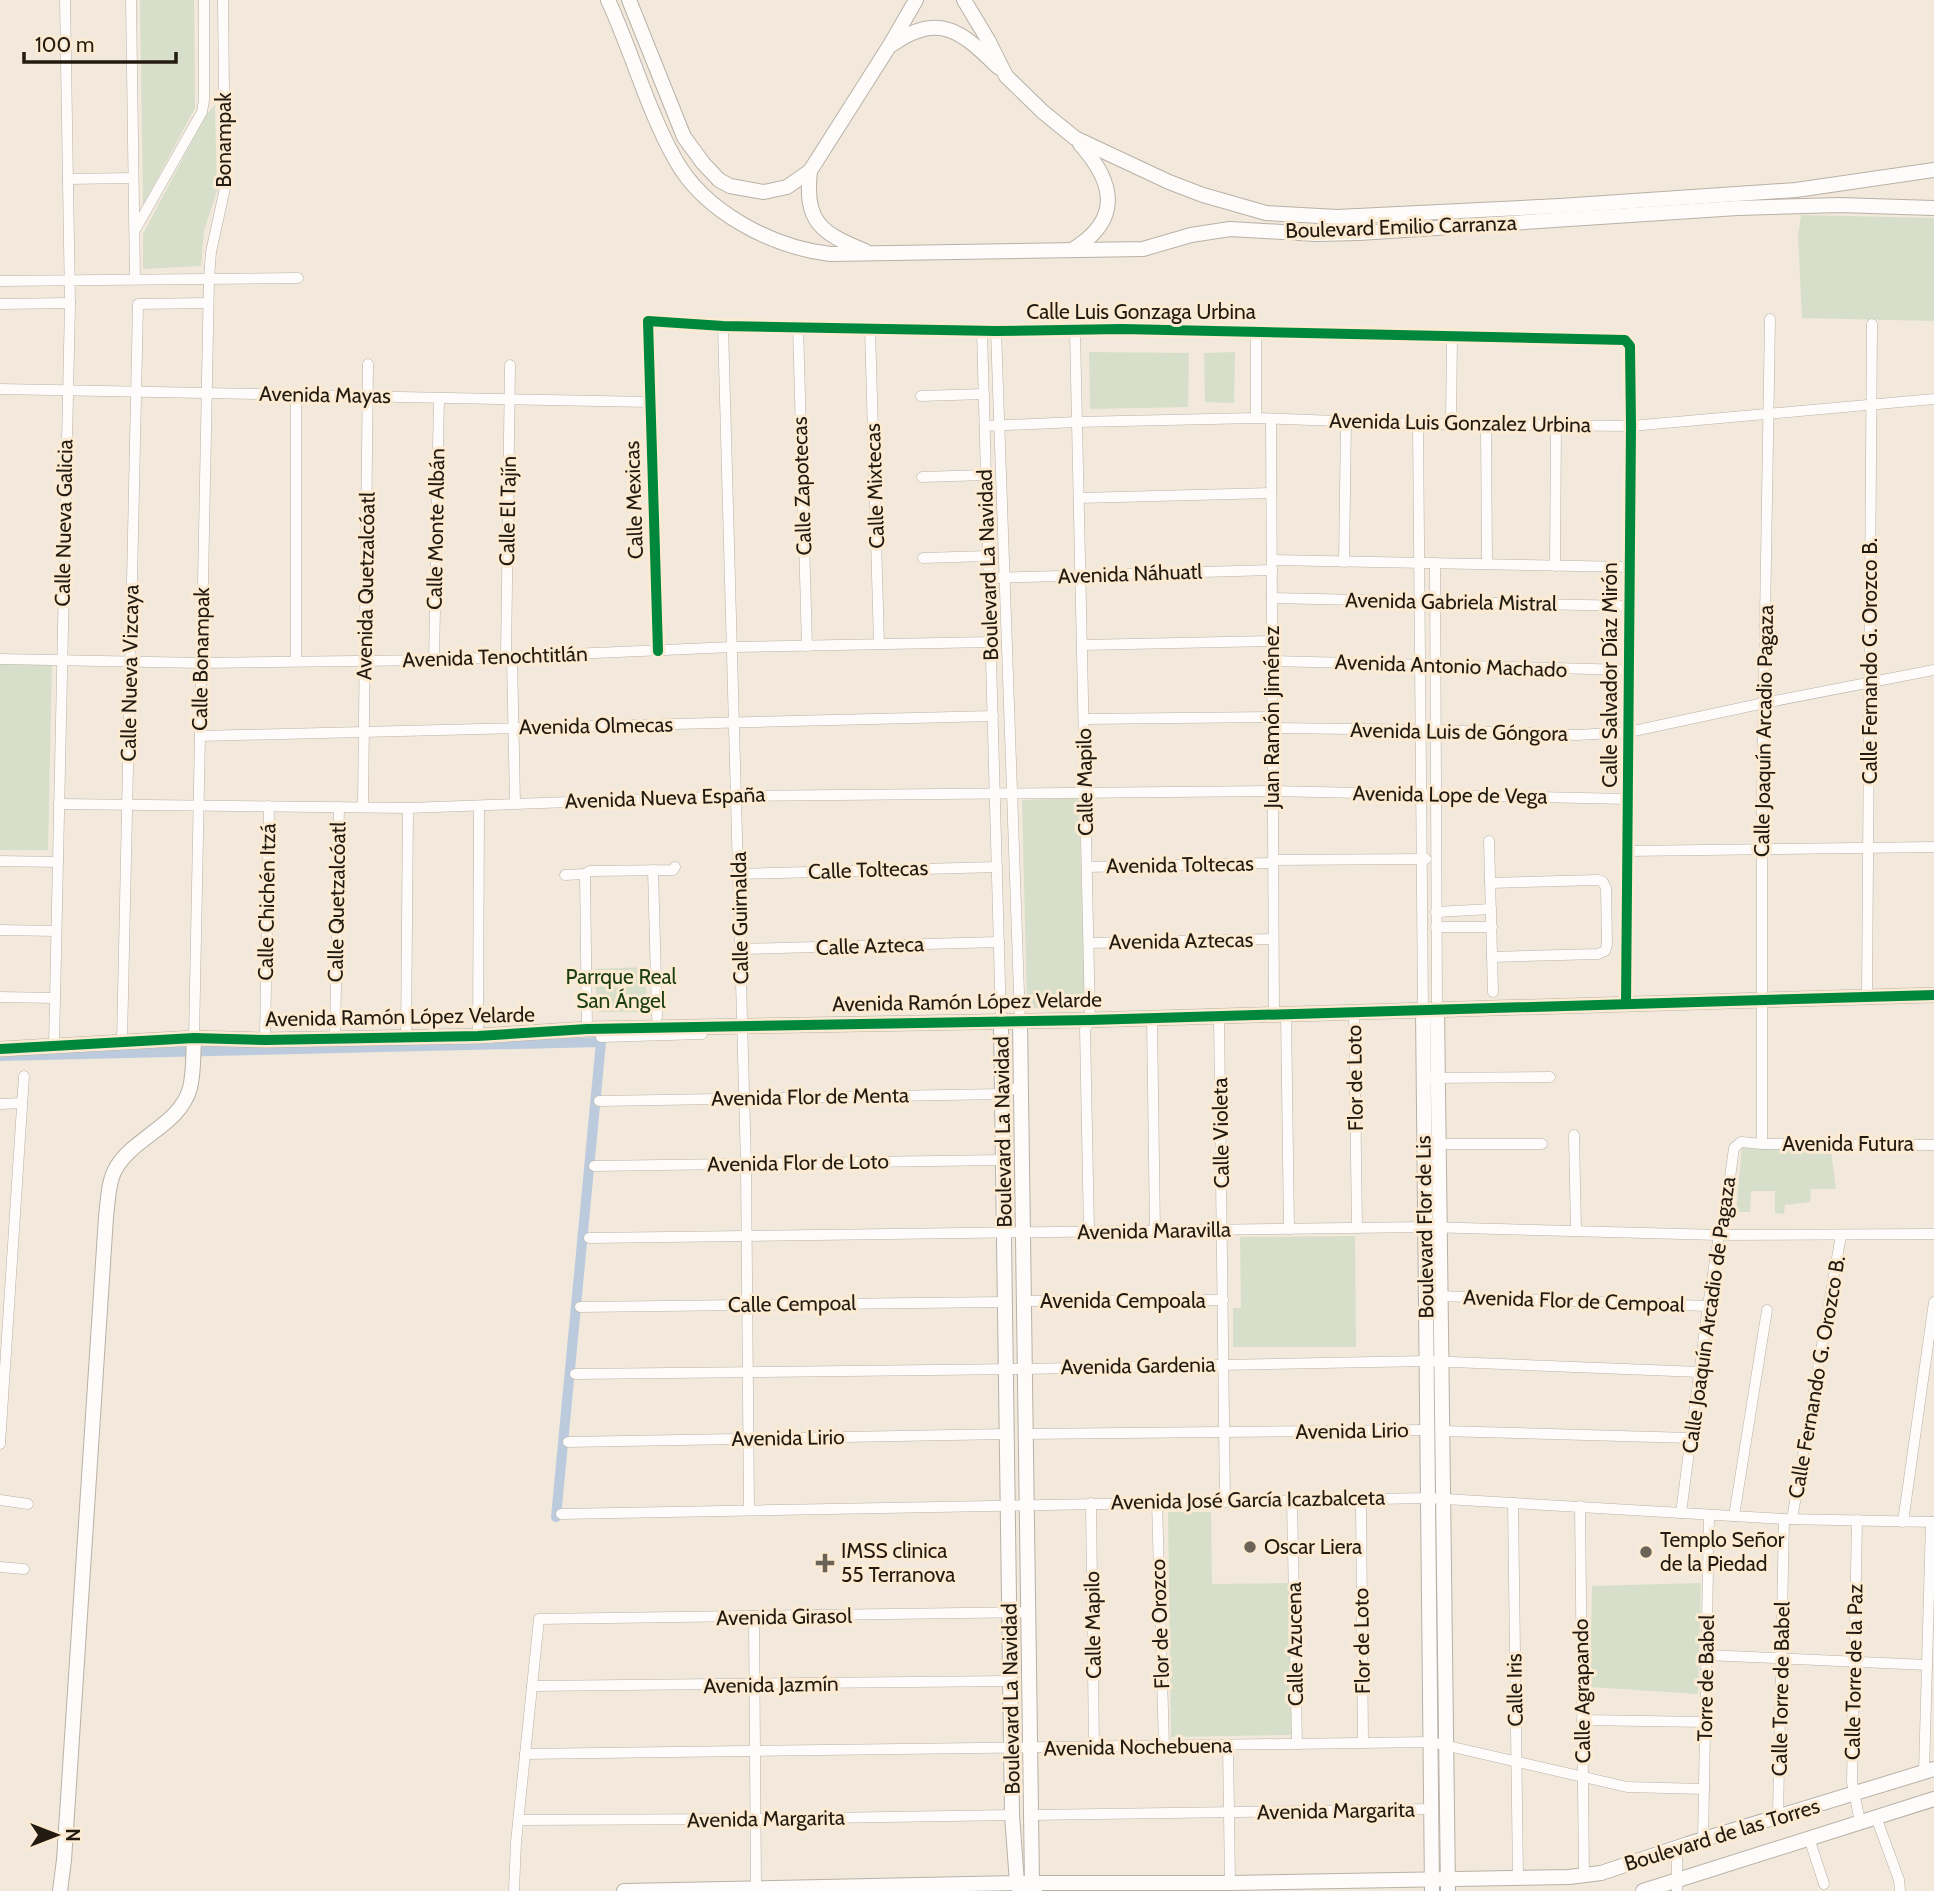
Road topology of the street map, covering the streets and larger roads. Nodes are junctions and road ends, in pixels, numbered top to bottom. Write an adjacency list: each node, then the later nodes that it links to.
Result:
1 (65, 0): 15 (street, Calle Nueva Galicia)
2 (131, 0): 14 (street)
3 (204, 0): 17 (street, Bonampak)
4 (223, 0): 22 (street, Bonampak)
5 (608, 0): 19 (street, Boulevard Emilio Carranza)
6 (629, 0): 13 (street)
7 (916, 0): 9 (street)
8 (964, 0): 10 (street, Boulevard Emilio Carranza)
9 (890, 45): 10 (street); 13 (street)
10 (1006, 76): 11 (street, Boulevard Emilio Carranza)
11 (1075, 138): 12 (street, Boulevard Emilio Carranza); 18 (street)
12 (1934, 170)
13 (810, 171): 19 (street)
14 (134, 178): 15 (street); 17 (street)
15 (68, 179): 23 (street, Calle Nueva Galicia)
16 (1934, 208): 18 (street, Boulevard Emilio Carranza)
17 (134, 232): 21 (street)
18 (1071, 251): 19 (street, Boulevard Emilio Carranza)
19 (870, 253)
20 (299, 278): 22 (street)
21 (135, 279): 22 (street); 23 (street)
22 (209, 279): 26 (street, Calle Bonampak)
23 (70, 280): 24 (street); 25 (street, Calle Nueva Galicia)
24 (0, 281)
25 (70, 303): 27 (street); 43 (street, Calle Nueva Galicia)
26 (208, 303): 44 (street, Calle Nueva Vizcaya); 45 (street, Calle Bonampak)
27 (0, 304)
28 (1770, 319): 55 (street, Calle Joaquín Arcadio Pagaza)
29 (648, 321): 32 (street, Calle Luis Gonzaga Urbina); 53 (street, Calle Mexicas)
30 (1872, 324): 54 (street, Calle Fernando G. Orozco B.)
31 (798, 326): 32 (street, Calle Luis Gonzaga Urbina); 33 (street, Calle Luis Gonzaga Urbina); 91 (street, Calle Zapotecas)
32 (723, 327): 92 (street, Calle Guirnalda)
33 (870, 328): 34 (street, Calle Luis Gonzaga Urbina); 89 (street, Calle Mixtecas)
34 (982, 331): 35 (street, Calle Luis Gonzaga Urbina); 46 (street, Boulevard La Navidad)
35 (996, 331): 36 (street, Calle Luis Gonzaga Urbina); 61 (street, Boulevard La Navidad)
36 (1075, 331): 37 (street, Calle Luis Gonzaga Urbina); 58 (street, Calle Mapilo)
37 (1256, 332): 38 (street, Calle Luis Gonzaga Urbina); 56 (street)
38 (1452, 336): 39 (street, Calle Luis Gonzaga Urbina); 62 (street)
39 (1630, 346): 66 (street, Calle Salvador Díaz Mirón)
40 (368, 364): 48 (street, Avenida Quetzalcóatl)
41 (510, 365): 51 (street, Calle El Tajín)
42 (0, 389): 43 (street, Avenida Mayas)
43 (67, 390): 44 (street, Avenida Mayas); 96 (street, Calle Nueva Galicia)
44 (136, 391): 45 (street, Avenida Mayas); 101 (street, Calle Nueva Vizcaya)
45 (207, 393): 47 (street, Avenida Mayas); 102 (street, Calle Bonampak)
46 (984, 394): 49 (street); 64 (street, Boulevard La Navidad)
47 (296, 395): 48 (street, Avenida Mayas); 97 (street)
48 (368, 396): 50 (street, Avenida Mayas); 98 (street, Avenida Quetzalcóatl)
49 (921, 397)
50 (439, 398): 51 (street, Avenida Mayas); 99 (street, Calle Monte Albán)
51 (509, 399): 53 (street, Avenida Mayas); 94 (street, Calle El Tajín)
52 (1934, 399): 54 (street, Avenida Luis Gonzalez Urbina)
53 (650, 402): 93 (street, Calle Mexicas)
54 (1871, 403): 55 (street, Avenida Luis Gonzalez Urbina); 107 (street, Calle Fernando G. Orozco B.)
55 (1768, 414): 66 (street, Avenida Luis Gonzalez Urbina); 108 (street, Calle Joaquín Arcadio Pagaza)
56 (1256, 418): 57 (street, Avenida Luis Gonzalez Urbina); 58 (street, Avenida Luis Gonzalez Urbina)
57 (1271, 419): 59 (street, Avenida Luis Gonzalez Urbina); 69 (street, Juan Ramón Jiménez)
58 (1077, 422): 61 (street, Avenida Luis Gonzalez Urbina); 70 (street, Calle Mapilo)
59 (1346, 422): 60 (street, Avenida Luis Gonzalez Urbina); 73 (street)
60 (1418, 424): 62 (street, Avenida Luis Gonzalez Urbina); 74 (street, Boulevard Flor de Lis)
61 (1000, 425): 64 (street, Avenida Luis Gonzalez Urbina); 82 (street, Boulevard La Navidad)
62 (1451, 425): 63 (street, Avenida Luis Gonzalez Urbina)
63 (1486, 425): 65 (street, Avenida Luis Gonzalez Urbina); 76 (street)
64 (985, 426): 67 (street, Boulevard La Navidad)
65 (1556, 426): 66 (street, Avenida Luis Gonzalez Urbina); 78 (street)
66 (1631, 426): 79 (street, Calle Salvador Díaz Mirón)
67 (986, 475): 68 (street); 71 (street, Boulevard La Navidad)
68 (922, 477)
69 (1272, 493): 70 (street); 77 (street, Juan Ramón Jiménez)
70 (1079, 498): 80 (street, Calle Mapilo)
71 (988, 556): 72 (street); 81 (street, Boulevard La Navidad)
72 (923, 558)
73 (1344, 562): 74 (street, Avenida Náhuatl); 77 (street, Avenida Náhuatl)
74 (1418, 563): 75 (street, Avenida Náhuatl); 84 (street, Boulevard Flor de Lis)
75 (1435, 563): 76 (street, Avenida Náhuatl); 85 (street, Boulevard Flor de Lis)
76 (1487, 564): 78 (street, Avenida Náhuatl)
77 (1272, 565): 80 (street, Avenida Náhuatl); 83 (street, Juan Ramón Jiménez)
78 (1555, 566): 79 (street, Avenida Náhuatl)
79 (1630, 567): 86 (street, Calle Salvador Díaz Mirón)
80 (1080, 576): 82 (street, Avenida Náhuatl); 90 (street, Calle Mapilo)
81 (989, 578): 82 (street, Avenida Náhuatl); 88 (street, Boulevard La Navidad)
82 (1004, 578): 123 (street, Boulevard La Navidad)
83 (1272, 598): 84 (street, Avenida Gabriela Mistral); 87 (street, Juan Ramón Jiménez)
84 (1418, 601): 85 (street, Avenida Gabriela Mistral); 103 (street, Boulevard Flor de Lis)
85 (1436, 601): 86 (street, Avenida Gabriela Mistral); 104 (street, Boulevard Flor de Lis)
86 (1630, 606): 105 (street, Calle Salvador Díaz Mirón)
87 (1272, 641): 90 (street); 100 (street, Juan Ramón Jiménez)
88 (990, 642): 89 (street, Avenida Tenochtitlán); 109 (street, Boulevard La Navidad)
89 (879, 644): 91 (street, Avenida Tenochtitlán)
90 (1082, 645): 111 (street, Calle Mapilo)
91 (807, 646): 92 (street, Avenida Tenochtitlán)
92 (733, 647): 93 (street, Avenida Tenochtitlán); 112 (street, Calle Guirnalda)
93 (659, 651): 94 (street, Avenida Tenochtitlán)
94 (509, 657): 99 (street, Avenida Tenochtitlán); 113 (street, Calle El Tajín)
95 (0, 659): 96 (street, Avenida Tenochtitlán)
96 (62, 660): 101 (street, Avenida Tenochtitlán); 129 (street, Calle Nueva Galicia)
97 (296, 660): 98 (street, Avenida Tenochtitlán); 102 (street, Avenida Tenochtitlán)
98 (365, 660): 99 (street, Avenida Tenochtitlán); 117 (street, Avenida Quetzalcóatl)
99 (434, 660)
100 (1272, 661): 103 (street, Avenida Antonio Machado); 110 (street, Juan Ramón Jiménez)
101 (130, 662): 102 (street, Avenida Tenochtitlán); 130 (street, Calle Nueva Vizcaya)
102 (201, 663): 119 (street, Calle Bonampak)
103 (1419, 665): 104 (street, Avenida Antonio Machado); 115 (street, Boulevard Flor de Lis)
104 (1436, 666): 105 (street, Avenida Antonio Machado); 116 (street, Boulevard Flor de Lis)
105 (1629, 670): 118 (street, Calle Salvador Díaz Mirón)
106 (1934, 670): 107 (street, Avenida Luis de Góngora)
107 (1871, 684): 108 (street, Avenida Luis de Góngora); 139 (street, Calle Fernando G. Orozco B.)
108 (1764, 703): 118 (street, Avenida Luis de Góngora); 140 (street, Calle Joaquín Arcadio Pagaza)
109 (993, 716): 112 (street, Avenida Olmecas); 122 (street, Boulevard La Navidad)
110 (1272, 717): 111 (street); 114 (street, Juan Ramón Jiménez)
111 (1084, 719): 121 (street, Calle Mapilo)
112 (735, 722): 113 (street, Avenida Olmecas); 126 (street, Calle Guirnalda)
113 (514, 728): 117 (street, Avenida Olmecas); 128 (street, Calle El Tajín)
114 (1272, 728): 115 (street, Avenida Luis de Góngora); 120 (street, Juan Ramón Jiménez)
115 (1420, 730): 116 (street, Avenida Luis de Góngora); 124 (street, Boulevard Flor de Lis)
116 (1436, 730): 118 (street, Avenida Luis de Góngora); 125 (street, Boulevard Flor de Lis)
117 (364, 732): 119 (street, Avenida Olmecas); 135 (street, Avenida Quetzalcóatl)
118 (1629, 732): 127 (street, Calle Salvador Díaz Mirón)
119 (200, 736): 131 (street, Calle Bonampak)
120 (1272, 790): 121 (street, Avenida Nueva España); 124 (street, Avenida Lope de Vega); 146 (street, Juan Ramón Jiménez)
121 (1085, 792): 123 (street, Avenida Nueva España); 149 (street, Calle Mapilo)
122 (995, 793): 123 (street, Avenida Nueva España); 126 (street, Avenida Nueva España); 148 (street, Boulevard La Navidad)
123 (1011, 793): 181 (street, Boulevard La Navidad)
124 (1421, 794): 125 (street, Avenida Lope de Vega); 142 (street, Boulevard Flor de Lis)
125 (1436, 794): 127 (street, Avenida Lope de Vega); 143 (street, Boulevard Flor de Lis)
126 (737, 796): 128 (street, Avenida Nueva España); 152 (street, Calle Guirnalda)
127 (1628, 799): 141 (street, Calle Salvador Díaz Mirón)
128 (515, 803): 133 (street, Avenida Nueva España)
129 (59, 804): 130 (street, Avenida Nueva España); 145 (street, Calle Nueva Galicia)
130 (127, 805): 131 (street, Avenida Nueva España); 189 (street, Calle Nueva Vizcaya)
131 (199, 805): 132 (street, Avenida Nueva España); 191 (street, Calle Bonampak)
132 (269, 806): 134 (street, Avenida Nueva España); 188 (street, Calle Chichén Itzá)
133 (479, 806): 136 (street, Avenida Nueva España); 184 (street)
134 (339, 807): 135 (street, Avenida Nueva España); 187 (street, Calle Quetzalcóatl)
135 (363, 807): 136 (street, Avenida Nueva España)
136 (408, 808): 186 (street)
137 (1489, 841): 154 (street)
138 (1934, 847): 139 (street)
139 (1868, 848): 140 (street); 169 (street, Calle Fernando G. Orozco B.)
140 (1762, 850): 141 (street); 171 (street, Calle Joaquín Arcadio Pagaza)
141 (1628, 851): 172 (street, Calle Salvador Díaz Mirón)
142 (1421, 859): 143 (street, Avenida Toltecas); 146 (street, Avenida Toltecas); 173 (street, Boulevard Flor de Lis)
143 (1436, 859): 156 (street, Boulevard Flor de Lis)
144 (0, 860): 145 (street)
145 (58, 862): 160 (street, Calle Nueva Galicia)
146 (1273, 862): 149 (street, Avenida Toltecas); 161 (street, Juan Ramón Jiménez)
147 (675, 867): 150 (street)
148 (997, 867): 152 (street, Calle Toltecas); 162 (street, Boulevard La Navidad)
149 (1087, 867): 163 (street, Calle Mapilo)
150 (653, 870): 151 (street); 177 (street)
151 (585, 874): 153 (street); 182 (street)
152 (739, 874): 164 (street, Calle Guirnalda)
153 (565, 875)
154 (1490, 883): 155 (street); 165 (street)
155 (1491, 909): 156 (street); 157 (street)
156 (1436, 912): 158 (street, Boulevard Flor de Lis)
157 (1492, 927): 158 (street); 165 (street)
158 (1436, 928): 173 (street, Boulevard Flor de Lis)
159 (0, 929): 160 (street)
160 (57, 931): 170 (street, Calle Nueva Galicia)
161 (1273, 939): 163 (street, Avenida Aztecas); 175 (street, Juan Ramón Jiménez)
162 (999, 942): 164 (street, Calle Azteca); 180 (street, Boulevard La Navidad)
163 (1088, 943): 179 (street, Calle Mapilo)
164 (741, 949): 183 (street, Calle Guirnalda)
165 (1492, 957): 166 (street)
166 (1493, 992)
167 (1934, 995): 169 (street, Avenida Ramón López Velarde)
168 (0, 997): 170 (street)
169 (1867, 997): 171 (street, Avenida Ramón López Velarde)
170 (55, 998): 190 (street, Calle Nueva Galicia)
171 (1763, 1000): 172 (street, Avenida Ramón López Velarde); 205 (street, Calle Joaquín Arcadio Pagaza)
172 (1626, 1004): 173 (street, Avenida Ramón López Velarde)
173 (1430, 1010): 174 (street, Avenida Ramón López Velarde); 195 (street, Boulevard Flor de Lis)
174 (1354, 1012): 175 (street, Avenida Ramón López Velarde); 211 (street, Flor de Loto)
175 (1280, 1014): 176 (street, Avenida Ramón López Velarde); 212 (street)
176 (1219, 1016): 178 (street, Avenida Ramón López Velarde); 213 (street, Calle Violeta)
177 (657, 1017)
178 (1152, 1018): 179 (street, Avenida Ramón López Velarde); 215 (street)
179 (1090, 1020): 181 (street, Avenida Ramón López Velarde); 214 (street, Calle Mapilo)
180 (1001, 1022): 181 (street, Avenida Ramón López Velarde); 183 (street, Avenida Ramón López Velarde); 197 (street, Boulevard La Navidad)
181 (1020, 1022): 196 (street, Boulevard La Navidad)
182 (587, 1029): 183 (street, Avenida Ramón López Velarde); 184 (street, Avenida Ramón López Velarde)
183 (743, 1029): 185 (street); 198 (street, Calle Guirnalda)
184 (478, 1036): 186 (street, Avenida Ramón López Velarde)
185 (601, 1037)
186 (406, 1038): 187 (street, Avenida Ramón López Velarde)
187 (335, 1039): 188 (street, Avenida Ramón López Velarde)
188 (265, 1040): 191 (street, Avenida Ramón López Velarde)
189 (122, 1042): 190 (street, Avenida Ramón López Velarde); 191 (street, Avenida Ramón López Velarde)
190 (54, 1046): 192 (street, Avenida Ramón López Velarde)
191 (194, 1047): 322 (street)
192 (0, 1049)
193 (24, 1076): 201 (street)
194 (1550, 1077): 195 (street)
195 (1431, 1078): 203 (street, Boulevard Flor de Lis); 210 (street, Boulevard Flor de Lis)
196 (1020, 1086): 197 (street, Avenida Flor de Menta); 217 (street, Boulevard La Navidad)
197 (1002, 1094): 198 (street, Avenida Flor de Menta); 207 (street, Boulevard La Navidad)
198 (744, 1099): 199 (street, Avenida Flor de Menta); 208 (street, Calle Guirnalda)
199 (599, 1101)
200 (0, 1104): 201 (street)
201 (22, 1104): 247 (street)
202 (1574, 1135): 216 (street)
203 (1438, 1144): 204 (street); 210 (street, Boulevard Flor de Lis)
204 (1542, 1144)
205 (1762, 1144): 206 (street, Avenida Futura); 222 (street, Calle Joaquín Arcadio de Pagaza)
206 (1934, 1145)
207 (1003, 1160): 208 (street, Avenida Flor de Loto); 218 (street, Boulevard La Navidad)
208 (746, 1164): 209 (street, Avenida Flor de Loto); 221 (street, Calle Guirnalda)
209 (594, 1166)
210 (1432, 1227): 211 (street, Avenida Maravilla); 216 (street, Avenida Maravilla); 224 (street, Boulevard Flor de Lis); 233 (street, Boulevard Flor de Lis)
211 (1357, 1228): 212 (street, Avenida Maravilla)
212 (1289, 1229): 213 (street, Avenida Maravilla)
213 (1222, 1230): 215 (street, Avenida Maravilla); 225 (street, Calle Violeta)
214 (1089, 1231): 215 (street, Avenida Maravilla); 217 (street, Avenida Maravilla)
215 (1155, 1231)
216 (1576, 1231): 222 (street, Avenida Maravilla)
217 (1022, 1232): 218 (street, Avenida Maravilla); 226 (street, Boulevard La Navidad)
218 (1004, 1233): 221 (street, Avenida Maravilla); 227 (street, Boulevard La Navidad)
219 (1934, 1234): 220 (street, Avenida Maravilla)
220 (1841, 1235): 222 (street, Avenida Maravilla); 265 (street, Calle Fernando G. Orozco B.)
221 (747, 1236): 223 (street, Avenida Maravilla); 229 (street, Calle Guirnalda)
222 (1719, 1236): 230 (street, Calle Joaquín Arcadio de Pagaza)
223 (589, 1238)
224 (1440, 1296): 230 (street, Avenida Flor de Cempoal); 233 (street, Boulevard Flor de Lis)
225 (1223, 1300): 226 (street, Avenida Cempoala); 234 (street, Calle Violeta)
226 (1023, 1301): 236 (street, Boulevard La Navidad)
227 (1005, 1302): 229 (street, Calle Cempoal); 235 (street, Boulevard La Navidad)
228 (1934, 1302): 267 (street)
229 (747, 1305): 231 (street, Calle Cempoal); 237 (street, Calle Guirnalda)
230 (1709, 1306): 238 (street, Calle Joaquín Arcadio de Pagaza)
231 (580, 1307)
232 (1767, 1310): 264 (street)
233 (1434, 1361): 234 (street, Avenida Gardenia); 238 (street, Avenida Gardenia); 240 (street, Boulevard Flor de Lis)
234 (1224, 1364): 236 (street, Avenida Gardenia); 241 (street, Calle Violeta)
235 (1006, 1369): 236 (street, Avenida Gardenia); 237 (street, Avenida Gardenia); 242 (street, Boulevard La Navidad)
236 (1024, 1369): 243 (street, Boulevard La Navidad)
237 (748, 1372): 239 (street, Avenida Gardenia); 245 (street, Calle Guirnalda)
238 (1700, 1372): 244 (street, Calle Joaquín Arcadio de Pagaza)
239 (575, 1374)
240 (1435, 1430): 241 (street, Avenida Lirio); 244 (street, Avenida Lirio); 249 (street, Boulevard Flor de Lis)
241 (1224, 1433): 243 (street, Avenida Lirio); 251 (street, Calle Violeta)
242 (1007, 1434): 245 (street, Avenida Lirio); 257 (street, Boulevard La Navidad)
243 (1025, 1434): 258 (street, Boulevard La Navidad)
244 (1691, 1438): 261 (street, Calle Joaquín Arcadio de Pagaza)
245 (748, 1439): 246 (street, Avenida Lirio); 260 (street, Calle Guirnalda)
246 (568, 1442)
247 (0, 1444)
248 (1361, 1498): 249 (street, Avenida José García Icazbalceta); 252 (street, Avenida José García Icazbalceta); 284 (street, Flor de Loto)
249 (1436, 1498): 255 (street, Avenida José García Icazbalceta); 283 (street, Boulevard Flor de Lis); 286 (street, Boulevard Flor de Lis)
250 (0, 1500): 256 (street)
251 (1225, 1502): 252 (street, Avenida José García Icazbalceta); 254 (street, Avenida José García Icazbalceta)
252 (1292, 1502): 285 (street, Calle Azucena)
253 (1091, 1503): 254 (street, Avenida José García Icazbalceta); 258 (street, Avenida José García Icazbalceta); 289 (street, Calle Mapilo)
254 (1157, 1503): 288 (street, Flor de Orozco)
255 (1513, 1503): 259 (street, Avenida José García Icazbalceta); 294 (street, Calle Iris)
256 (27, 1504)
257 (1008, 1505): 258 (street, Avenida José García Icazbalceta); 260 (street, Avenida José García Icazbalceta); 271 (street, Boulevard La Navidad)
258 (1026, 1505): 272 (street, Boulevard La Navidad)
259 (1580, 1506): 261 (street, Avenida José García Icazbalceta); 281 (street, Calle Agrapando)
260 (749, 1510): 262 (street, Avenida José García Icazbalceta)
261 (1681, 1513): 263 (street, Avenida José García Icazbalceta)
262 (561, 1514)
263 (1709, 1515): 264 (street, Avenida José García Icazbalceta); 274 (street, Torre de Babel)
264 (1734, 1516): 265 (street, Avenida José García Icazbalceta)
265 (1788, 1519): 266 (street, Avenida José García Icazbalceta); 275 (street, Calle Torre de Babel)
266 (1857, 1520): 267 (street, Avenida José García Icazbalceta); 276 (street, Calle Torre de la Paz)
267 (1903, 1522): 268 (street, Avenida José García Icazbalceta)
268 (1932, 1522): 277 (street)
269 (0, 1567): 270 (street)
270 (24, 1569)
271 (1009, 1612): 272 (street, Avenida Girasol); 273 (street, Avenida Girasol); 278 (street, Boulevard La Navidad)
272 (1028, 1612): 291 (street, Boulevard La Navidad)
273 (754, 1617): 279 (street); 280 (street, Avenida Girasol)
274 (1706, 1655): 275 (street); 282 (street, Torre de Babel)
275 (1781, 1659): 276 (street); 304 (street, Calle Torre de Babel)
276 (1854, 1662): 277 (street); 298 (street, Calle Torre de la Paz)
277 (1927, 1665): 295 (street)
278 (1010, 1681): 279 (street, Avenida Jazmín); 290 (street, Boulevard La Navidad)
279 (755, 1685): 280 (street, Avenida Jazmín); 292 (street)
280 (532, 1686): 293 (street)
281 (1582, 1720): 282 (street); 296 (street, Calle Agrapando)
282 (1705, 1722): 297 (street, Torre de Babel)
283 (1431, 1742): 284 (street, Avenida Nochebuena); 286 (street, Avenida Nochebuena); 300 (street, Boulevard Flor de Lis)
284 (1363, 1743): 285 (street, Avenida Nochebuena)
285 (1297, 1744): 287 (street, Avenida Nochebuena)
286 (1446, 1744): 294 (street, Avenida Nochebuena); 318 (street, Boulevard Flor de Lis)
287 (1228, 1745): 288 (street, Avenida Nochebuena); 301 (street)
288 (1164, 1746): 289 (street, Avenida Nochebuena)
289 (1094, 1748): 291 (street, Avenida Nochebuena)
290 (1011, 1749): 291 (street, Avenida Nochebuena); 292 (street, Avenida Nochebuena); 302 (street, Boulevard La Navidad)
291 (1030, 1749): 303 (street, Boulevard La Navidad)
292 (755, 1752): 293 (street, Avenida Nochebuena); 306 (street)
293 (525, 1754): 307 (street)
294 (1516, 1760): 296 (street, Avenida Nochebuena); 313 (street, Calle Iris)
295 (1929, 1771): 298 (street, Boulevard de las Torres)
296 (1583, 1776): 297 (street, Avenida Nochebuena); 312 (street, Calle Agrapando)
297 (1704, 1789): 310 (street, Torre de Babel)
298 (1853, 1793): 304 (street, Boulevard de las Torres); 308 (street, Calle Torre de la Paz)
299 (1934, 1799): 305 (street, Boulevard de las Torres)
300 (1431, 1809): 301 (street, Avenida Margarita); 317 (street, Boulevard Flor de Lis)
301 (1229, 1812): 303 (street, Avenida Margarita); 315 (street)
302 (1012, 1815): 306 (street, Avenida Margarita); 320 (street, Boulevard La Navidad)
303 (1031, 1815): 320 (street, Boulevard La Navidad)
304 (1778, 1817): 310 (street, Boulevard de las Torres)
305 (1876, 1817): 308 (street, Boulevard de las Torres); 327 (street)
306 (756, 1819): 307 (street, Avenida Margarita); 321 (street)
307 (519, 1820): 323 (street)
308 (1860, 1822): 309 (street, Boulevard de las Torres)
309 (1809, 1838): 316 (street); 319 (street, Boulevard de las Torres)
310 (1703, 1840): 311 (street, Boulevard de las Torres)
311 (1677, 1847): 312 (street, Boulevard de las Torres); 319 (street)
312 (1584, 1876): 313 (street, Boulevard de las Torres)
313 (1518, 1878): 318 (street, Boulevard de las Torres)
314 (1074, 1883): 315 (street, Boulevard de las Torres); 320 (street, Boulevard de las Torres); 325 (street)
315 (1230, 1883): 317 (street, Boulevard de las Torres)
316 (1824, 1884)
317 (1432, 1885): 318 (street, Boulevard de las Torres)
318 (1448, 1885)
319 (1676, 1886): 326 (street, Boulevard de las Torres)
320 (1022, 1888): 321 (street, Boulevard de las Torres)
321 (756, 1889): 324 (street, Boulevard de las Torres)
322 (60, 1891)
323 (514, 1891)
324 (625, 1891)
325 (1057, 1891)
326 (1643, 1891)
327 (1900, 1891)

